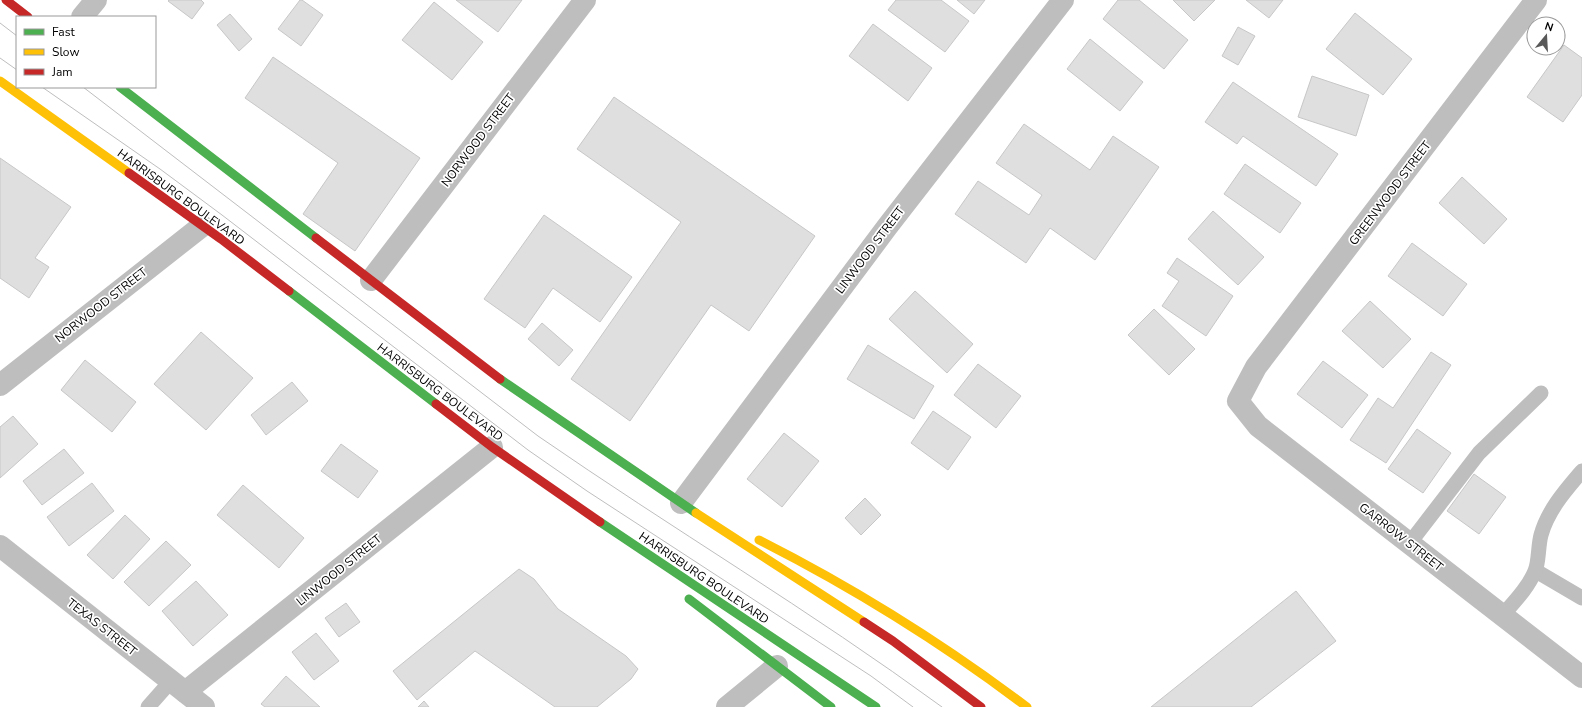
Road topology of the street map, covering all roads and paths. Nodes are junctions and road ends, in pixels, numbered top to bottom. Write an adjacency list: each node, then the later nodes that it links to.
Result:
1 (6, 0): 6 (main road)
2 (96, 0): 7 (street)
3 (585, 0): 11 (street, NORWOOD STREET)
4 (1062, 0): 17 (street, LINWOOD STREET)
5 (1536, 0): 13 (street, GREENWOOD STREET)
6 (27, 16)
7 (83, 16)
8 (3, 84): 10 (main road, HARRISBURG BOULEVARD)
9 (121, 88): 11 (main road)
10 (202, 226): 12 (street, NORWOOD STREET); 15 (main road, HARRISBURG BOULEVARD)
11 (371, 280): 17 (main road)
12 (0, 385)
13 (1246, 387): 18 (street, GARROW STREET)
14 (1542, 393): 18 (lane)
15 (492, 447): 20 (main road); 27 (street, LINWOOD STREET); 31 (main road, HARRISBURG BOULEVARD)
16 (1582, 471): 21 (lane)
17 (681, 503): 32 (main road); 33 (main road)
18 (1409, 544): 24 (street, GARROW STREET)
19 (0, 546): 27 (street, TEXAS STREET)
20 (631, 554)
21 (1536, 571): 23 (lane); 24 (lane)
22 (682, 593): 25 (main road)
23 (1582, 598)
24 (1502, 616): 26 (street, GARROW STREET)
25 (777, 666): 29 (street); 30 (main road)
26 (1582, 678)
27 (191, 698): 28 (lane)
28 (148, 707)
29 (727, 707)
30 (832, 707)
31 (876, 707)
32 (980, 707)
33 (1027, 707)

